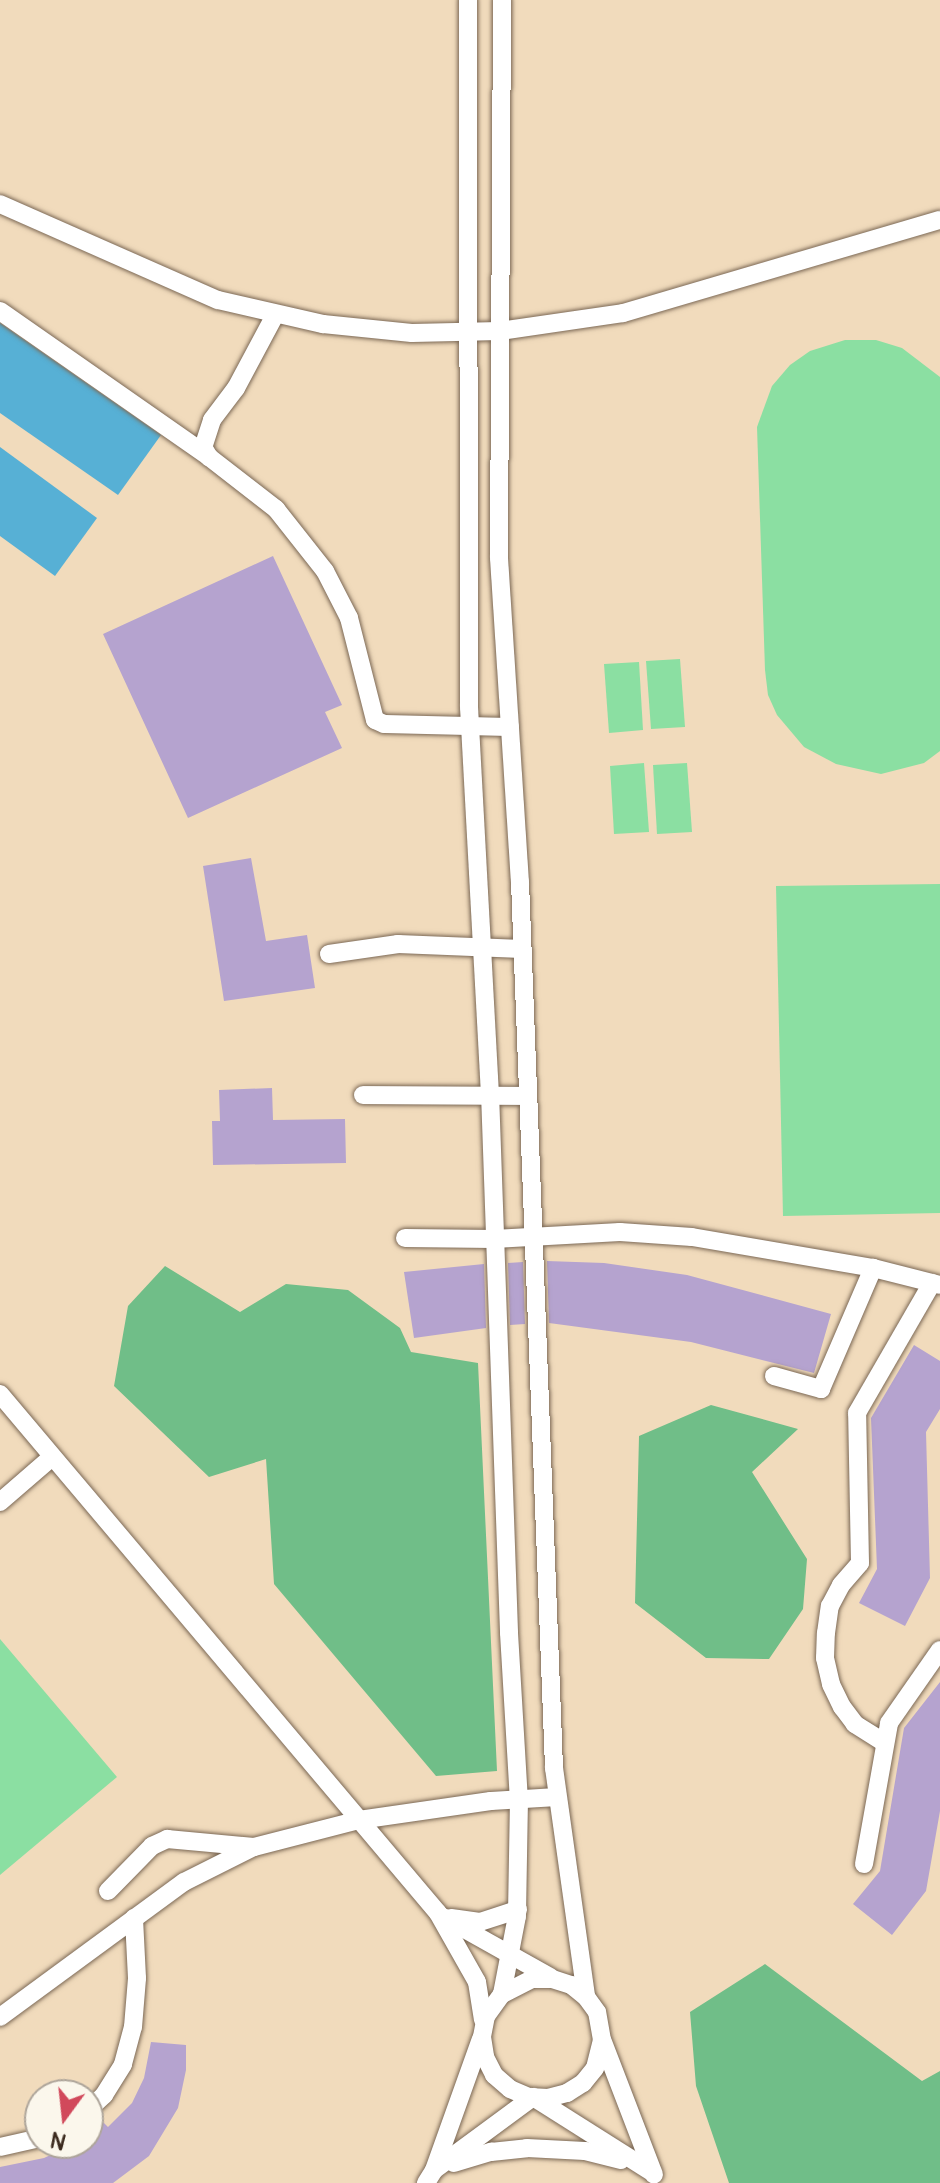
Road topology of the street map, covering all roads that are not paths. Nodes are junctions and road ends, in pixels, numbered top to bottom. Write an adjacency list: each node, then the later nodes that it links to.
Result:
1 (468, 0): 8 (lane)
2 (502, 0): 7 (lane)
3 (0, 204): 6 (lane)
4 (940, 220): 7 (lane)
5 (0, 311): 9 (lane)
6 (275, 315): 8 (lane); 9 (lane)
7 (500, 331): 8 (lane); 11 (lane)
8 (471, 332): 10 (lane)
9 (209, 457): 10 (lane)
10 (470, 725): 11 (lane); 12 (lane)
11 (510, 727): 13 (lane)
12 (483, 947): 13 (lane); 14 (lane); 15 (lane)
13 (522, 949): 17 (lane)
14 (329, 954)
15 (490, 1093): 16 (lane); 17 (lane); 20 (lane)
16 (363, 1095)
17 (527, 1096): 18 (lane)
18 (533, 1236): 20 (lane); 21 (lane); 29 (lane)
19 (405, 1238): 20 (lane)
20 (494, 1239): 30 (lane)
21 (873, 1268): 22 (lane); 23 (lane)
22 (936, 1284): 28 (lane)
23 (774, 1376)
24 (0, 1394): 25 (lane)
25 (52, 1457): 26 (lane); 31 (lane)
26 (0, 1502)
27 (940, 1650): 28 (lane)
28 (885, 1743): 33 (lane)
29 (557, 1797): 30 (lane); 41 (lane)
30 (519, 1799): 31 (lane); 35 (lane)
31 (359, 1820): 32 (lane); 36 (lane)
32 (254, 1847): 34 (lane); 37 (lane)
33 (864, 1864)
34 (108, 1891)
35 (518, 1910): 36 (lane); 38 (lane)
36 (438, 1913): 38 (lane); 43 (lane)
37 (134, 1918): 42 (lane); 45 (lane)
38 (509, 1956): 39 (lane); 40 (lane)
39 (552, 1979): 40 (lane); 41 (lane)
40 (502, 1994): 43 (lane)
41 (586, 1997): 44 (lane)
42 (0, 2017)
43 (483, 2031): 46 (lane); 49 (lane)
44 (602, 2040): 46 (lane); 50 (lane)
45 (104, 2095)
46 (533, 2097): 49 (lane); 50 (lane)
47 (24, 2142): 48 (lane)
48 (0, 2147)
49 (430, 2177): 50 (lane)
50 (657, 2178)

